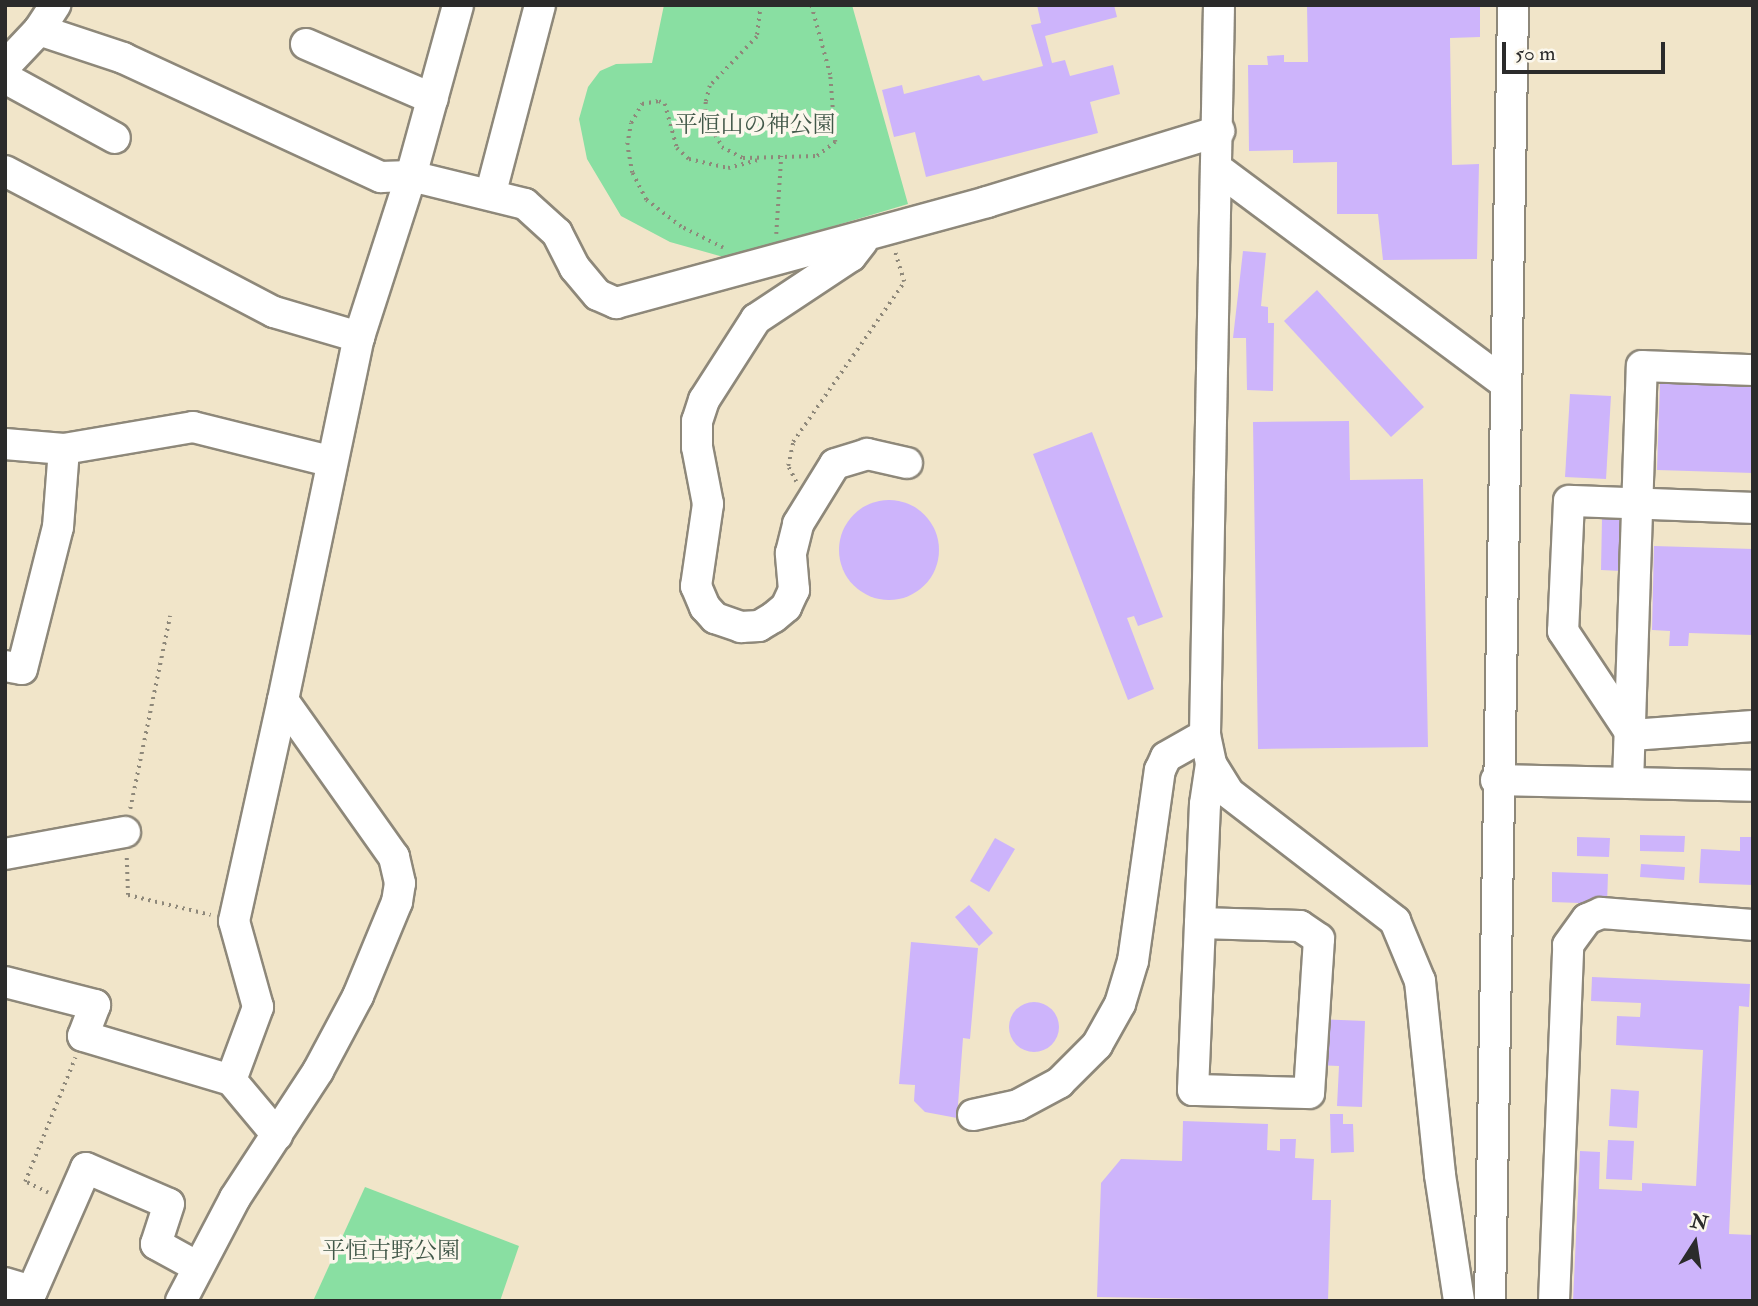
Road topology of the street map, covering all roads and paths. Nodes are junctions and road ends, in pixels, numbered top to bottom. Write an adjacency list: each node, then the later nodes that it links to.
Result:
1 (55, 5): 8 (street)
2 (458, 5): 12 (street)
3 (540, 5): 20 (street)
4 (761, 5): 16 (path)
5 (811, 5): 15 (path)
6 (1219, 5): 13 (street)
7 (1513, 5): 25 (street)
8 (39, 30): 10 (street); 19 (street)
9 (306, 44): 12 (street)
10 (5, 66)
11 (5, 78): 14 (street)
12 (433, 99): 19 (street)
13 (1219, 131): 17 (street); 21 (street)
14 (115, 138)
15 (782, 156): 16 (path); 22 (path)
16 (759, 159): 22 (path)
17 (1219, 170): 25 (street); 38 (street)
18 (5, 171): 23 (street)
19 (411, 176): 20 (street); 23 (street)
20 (491, 192): 22 (street)
21 (878, 233): 22 (street); 30 (path); 30 (street)
22 (764, 265)
23 (359, 337): 28 (street)
24 (1753, 370): 31 (street)
25 (1505, 383): 40 (street)
26 (5, 443): 27 (street)
27 (64, 449): 28 (street); 34 (street)
28 (329, 461): 35 (street)
29 (906, 463): 30 (street)
30 (815, 497)
31 (1637, 504): 32 (street); 37 (street); 37 (street)
32 (1753, 508)
33 (170, 616): 43 (path)
34 (5, 666)
35 (283, 700): 45 (street); 52 (street)
36 (1753, 726): 37 (street)
37 (1632, 735): 41 (street)
38 (1205, 736): 39 (street); 51 (street)
39 (1211, 764): 46 (street); 57 (street)
40 (1496, 780): 41 (street); 58 (street)
41 (1628, 783): 42 (street)
42 (1753, 786)
43 (125, 832): 44 (street); 45 (path)
44 (5, 854)
45 (234, 920): 50 (street)
46 (1200, 923): 46 (street)
47 (1753, 925): 59 (street)
48 (5, 982): 49 (street)
49 (83, 1036): 50 (street); 53 (path)
50 (231, 1080): 52 (street)
51 (973, 1115)
52 (277, 1135): 54 (street)
53 (71, 1204): 54 (street); 55 (street)
54 (198, 1267): 56 (street)
55 (5, 1283)
56 (180, 1301)
57 (1459, 1301)
58 (1490, 1301)
59 (1554, 1301)

